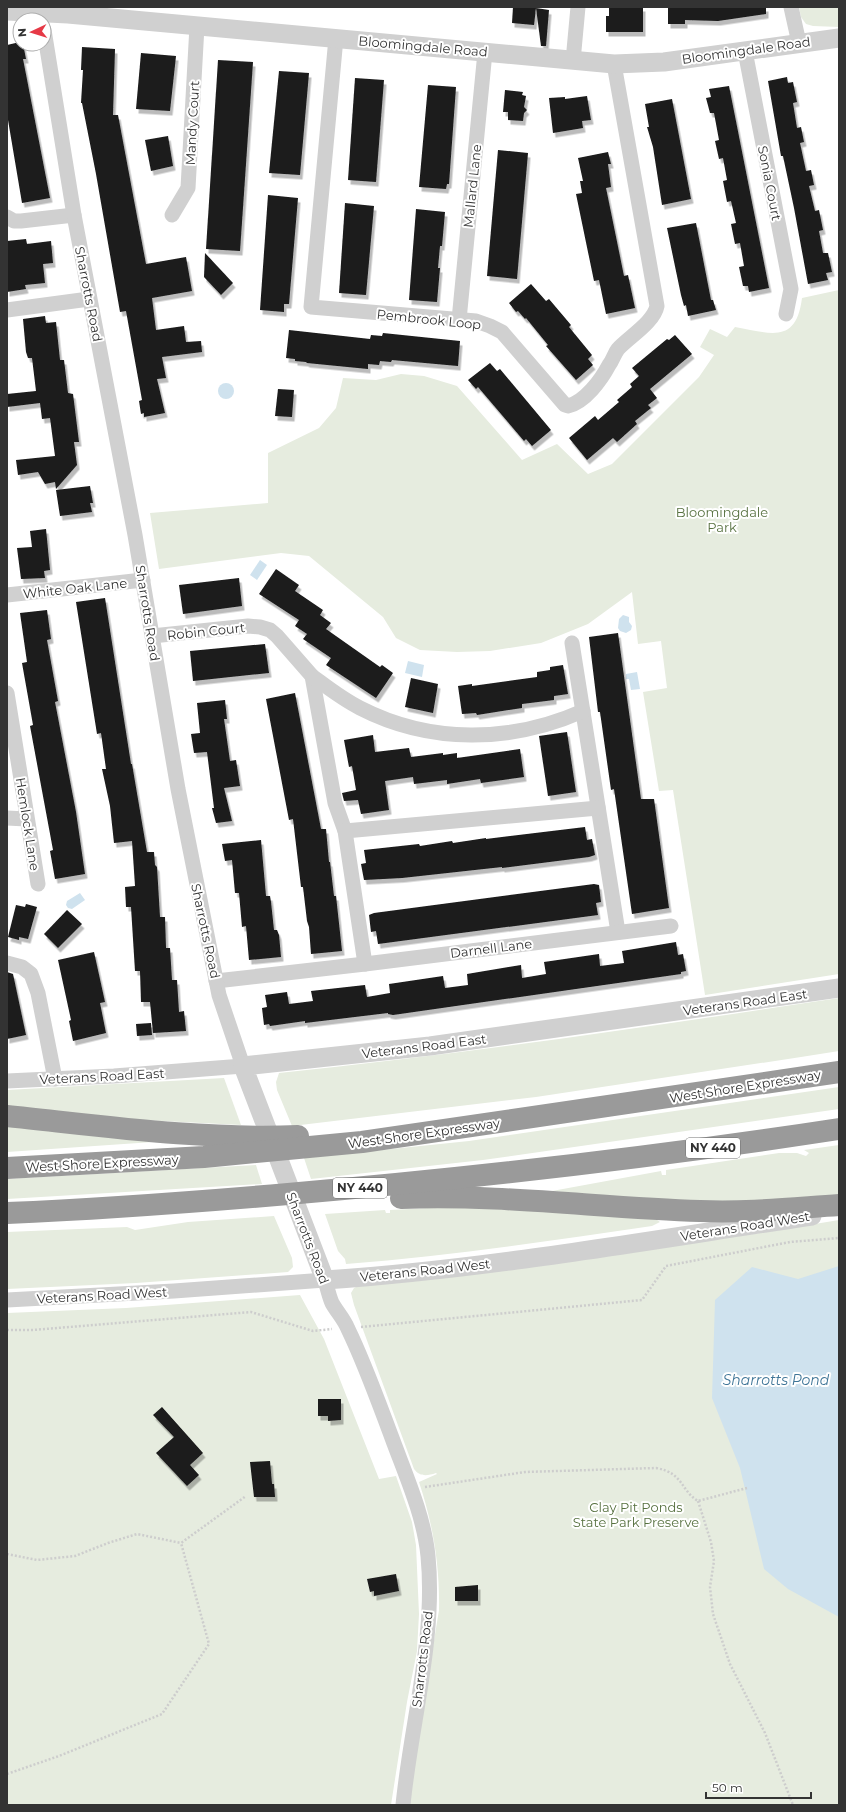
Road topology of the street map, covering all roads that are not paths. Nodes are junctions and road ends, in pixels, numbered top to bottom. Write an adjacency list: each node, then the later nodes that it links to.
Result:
1 (578, 7): 12 (street)
2 (791, 7): 8 (street)
3 (135, 14): 4 (street, Bloomingdale Road); 5 (street, Bloomingdale Road)
4 (52, 20)
5 (197, 26): 6 (street, Bloomingdale Road); 15 (street, Mandy Court)
6 (336, 38): 11 (street, Bloomingdale Road); 20 (street, Pembrook Loop)
7 (839, 38): 8 (street, Bloomingdale Road)
8 (799, 43): 9 (street, Bloomingdale Road)
9 (745, 51): 13 (street, Bloomingdale Road); 19 (street, Sonia Court)
10 (47, 52): 14 (street, Sharrotts Road)
11 (485, 52): 12 (street, Bloomingdale Road); 20 (street, Mallard Lane)
12 (573, 61): 13 (street, Bloomingdale Road)
13 (614, 64): 20 (street, Pembrook Loop)
14 (74, 215): 16 (street); 17 (street, Sharrotts Road)
15 (172, 215)
16 (7, 217)
17 (89, 299): 18 (street); 21 (street, Sharrotts Road)
18 (7, 310)
19 (786, 314)
20 (460, 320)
21 (143, 580): 22 (street, White Oak Lane); 23 (street, Sharrotts Road)
22 (7, 595)
23 (152, 636): 25 (street, Robin Court); 37 (street, Sharrotts Road)
24 (572, 643): 27 (street)
25 (312, 676): 27 (street, Robin Court); 31 (street)
26 (7, 693): 30 (street, Hemlock Lane)
27 (583, 711): 28 (street)
28 (598, 808): 31 (street); 34 (street)
29 (7, 818): 30 (street)
30 (26, 819): 32 (street, Hemlock Lane)
31 (345, 831): 36 (street)
32 (38, 884)
33 (671, 926): 34 (street, Darnell Lane)
34 (618, 932): 36 (street, Darnell Lane)
35 (7, 963): 41 (street)
36 (365, 964): 37 (street, Darnell Lane)
37 (216, 981): 39 (street, Sharrotts Road)
38 (839, 988): 39 (street, Veterans Road East)
39 (243, 1066): 41 (street, Veterans Road East); 51 (street, Sharrotts Road)
40 (839, 1072): 44 (highway, West Shore Expressway)
41 (55, 1078): 42 (street, Veterans Road East)
42 (7, 1081)
43 (7, 1116): 44 (highway)
44 (457, 1128): 46 (highway, West Shore Expressway)
45 (839, 1129): 48 (highway, NY 440)
46 (7, 1168)
47 (839, 1205): 48 (highway)
48 (132, 1206): 50 (highway, NY 440)
49 (839, 1211): 51 (street, Veterans Road West)
50 (7, 1213)
51 (325, 1280): 52 (street, Veterans Road West); 53 (street, Sharrotts Road)
52 (7, 1300)
53 (402, 1805)

